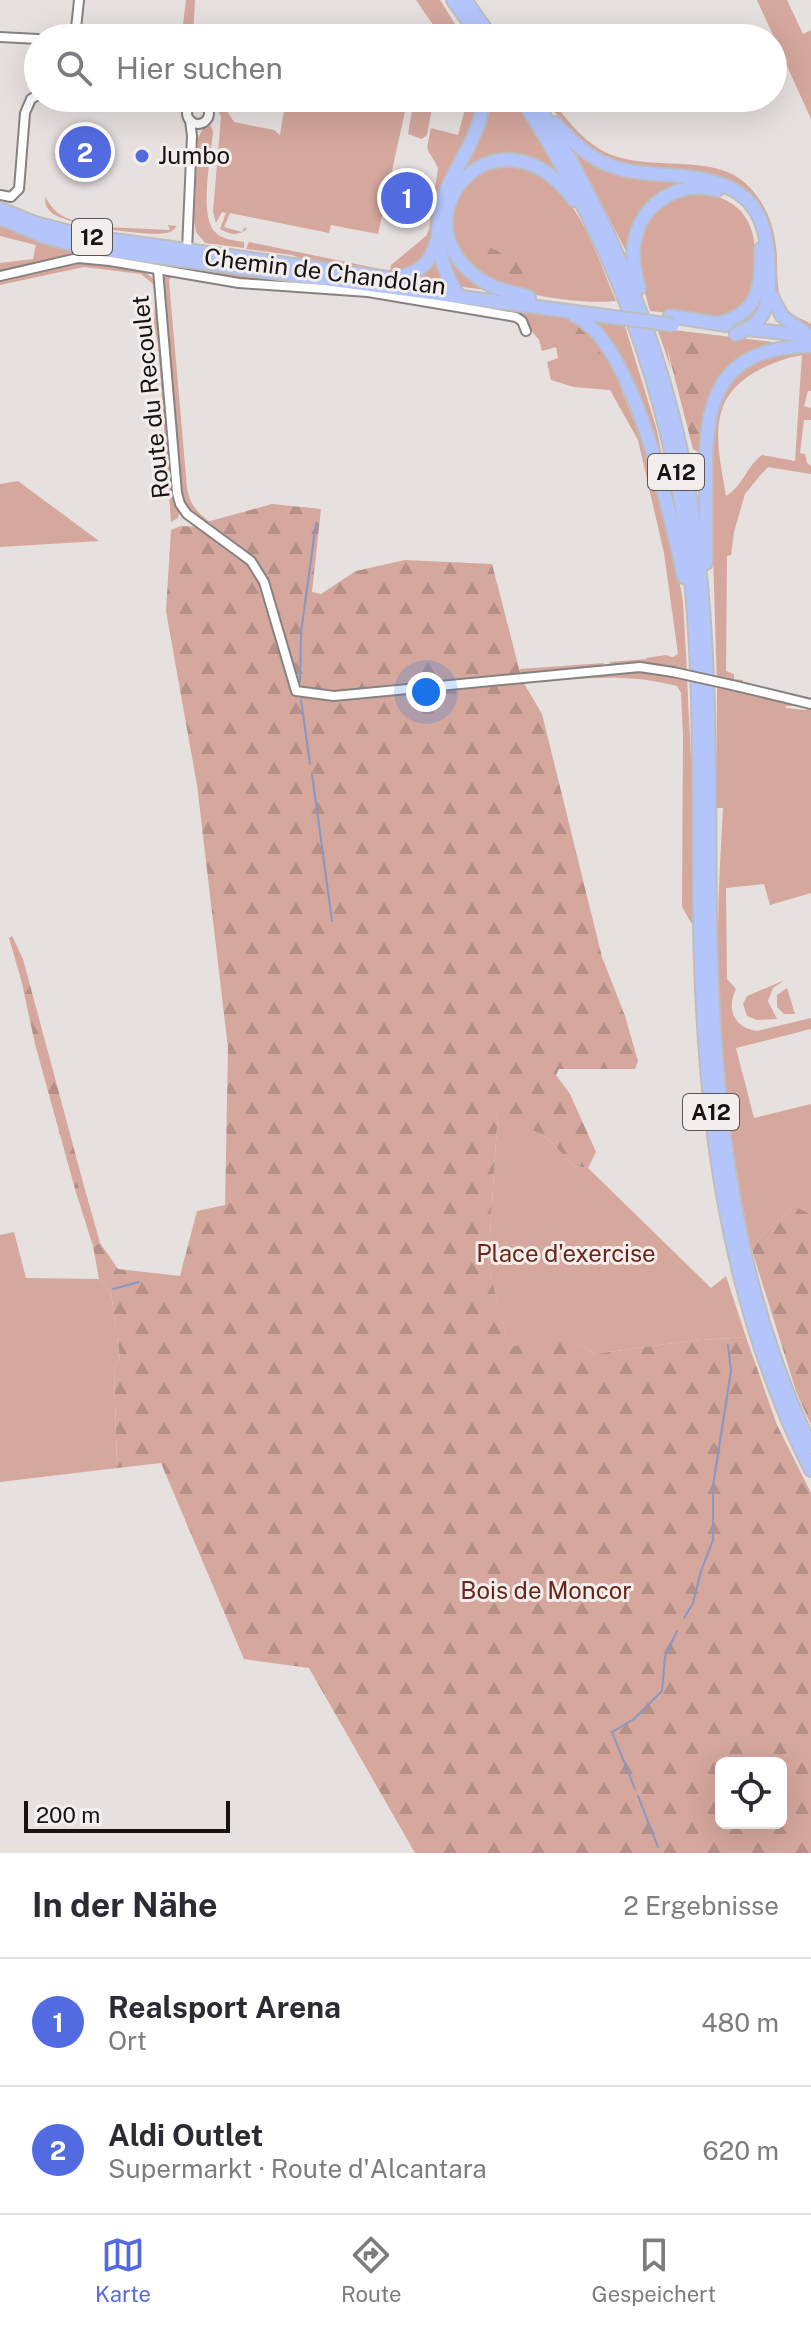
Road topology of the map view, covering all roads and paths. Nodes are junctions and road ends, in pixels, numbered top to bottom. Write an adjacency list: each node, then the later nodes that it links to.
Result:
1 (79, 0): 4 (street)
2 (451, 0): 5 (highway); 6 (highway)
3 (465, 0): 7 (highway)
4 (76, 24)
5 (462, 24)
6 (469, 24)
7 (482, 24)
8 (0, 37): 9 (street)
9 (24, 38)
10 (26, 112): 18 (street)
11 (187, 112): 17 (street)
12 (207, 112): 17 (street)
13 (481, 112): 22 (highway)
14 (530, 112): 21 (highway, A12)
15 (542, 112): 38 (highway, A12)
16 (543, 112): 27 (highway)
17 (194, 122): 23 (street)
18 (0, 195)
19 (0, 209): 23 (highway, 12)
20 (0, 218): 23 (highway, 12)
21 (595, 229): 29 (highway); 40 (highway, A12)
22 (437, 237): 26 (highway); 28 (highway)
23 (186, 255): 26 (highway, 12); 28 (highway, 12)
24 (158, 270): 25 (street, Route du Recoulet); 35 (street, Chemin de Chandolan); 42 (street, Route du Recoulet, bridge)
25 (0, 276)
26 (388, 278): 28 (highway, 12)
27 (769, 290): 34 (highway); 37 (highway)
28 (455, 292): 29 (highway, 12); 30 (highway, 12)
29 (529, 297): 31 (highway, 12)
30 (557, 309): 31 (highway, 12); 40 (highway)
31 (603, 311): 32 (highway, 12, bridge)
32 (671, 321): 33 (highway, 12); 36 (highway, 12)
33 (719, 323): 34 (highway, 12); 38 (highway)
34 (750, 329): 36 (highway, 12); 37 (highway, 12)
35 (527, 331)
36 (736, 334): 39 (highway, 12)
37 (811, 336)
38 (651, 342): 41 (highway, A12)
39 (811, 345): 41 (highway)
40 (695, 628): 44 (highway, A12)
41 (706, 650): 43 (highway, A12)
42 (811, 704)
43 (811, 1447)
44 (811, 1470)

